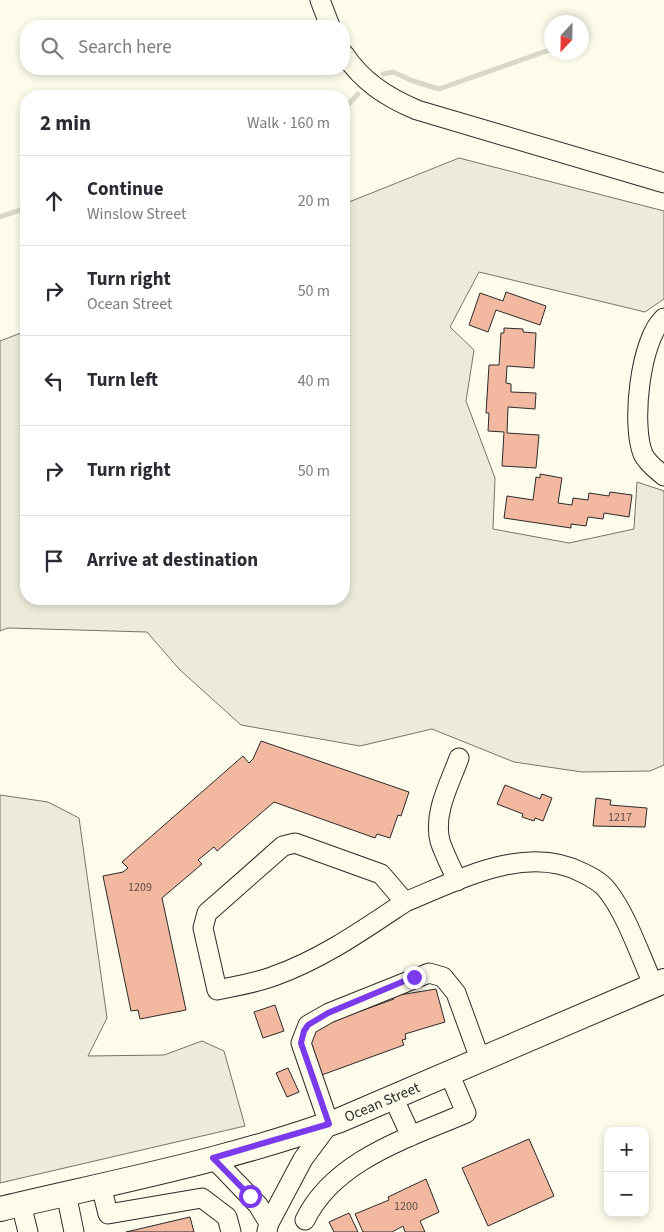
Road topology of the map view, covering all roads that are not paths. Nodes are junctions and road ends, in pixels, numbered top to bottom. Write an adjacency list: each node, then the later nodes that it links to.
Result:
1 (320, 0): 2 (street)
2 (328, 20)
3 (350, 62): 4 (street)
4 (664, 183)
5 (664, 318): 6 (street)
6 (664, 476)
7 (460, 758): 8 (street)
8 (457, 880): 9 (street); 10 (street)
9 (405, 902): 9 (street)
10 (659, 983): 11 (main road, Ocean Street)
11 (480, 1059): 12 (main road, Ocean Street); 14 (street)
12 (449, 1073): 13 (main road, Ocean Street); 15 (street)
13 (393, 1097): 14 (main road, Ocean Street); 15 (street)
14 (329, 1124): 16 (main road, Ocean Street); 21 (street)
15 (411, 1136): 20 (street)
16 (213, 1158): 17 (main road, Ocean Street); 21 (street)
17 (101, 1185): 18 (main road, Ocean Street); 24 (street)
18 (66, 1193): 19 (main road, Ocean Street); 23 (street)
19 (10, 1206): 22 (street)
20 (305, 1220)
21 (268, 1227)
22 (28, 1232)
23 (74, 1232)
24 (231, 1232)

